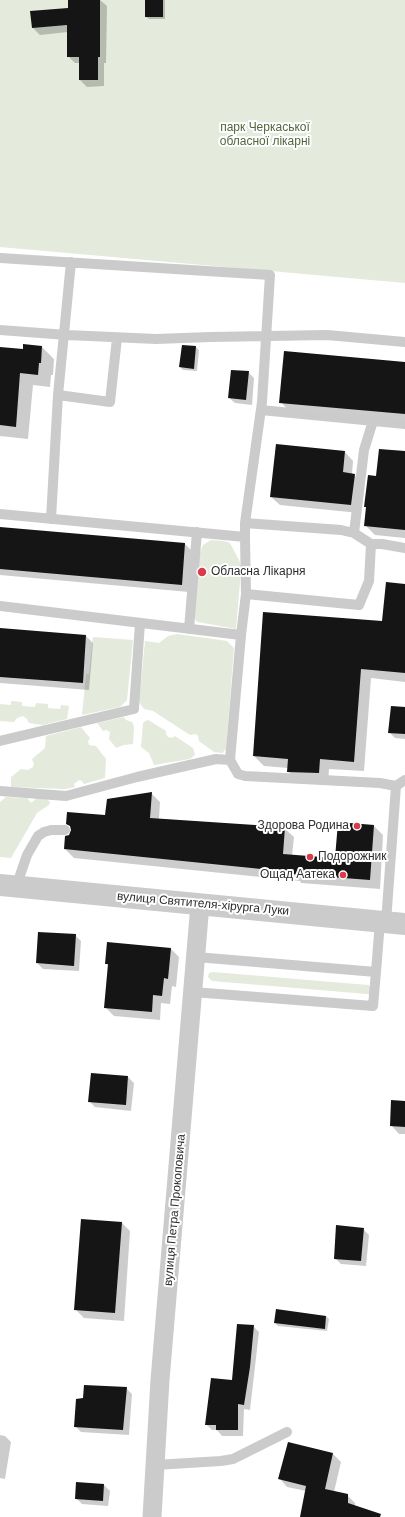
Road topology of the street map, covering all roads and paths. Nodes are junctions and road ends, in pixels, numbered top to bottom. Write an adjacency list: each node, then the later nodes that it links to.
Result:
1 (0, 258): 2 (lane)
2 (71, 262): 4 (lane); 5 (lane)
3 (0, 330): 4 (lane)
4 (64, 335): 6 (lane); 8 (lane)
5 (266, 336): 6 (lane); 7 (lane); 9 (lane)
6 (118, 338): 8 (lane)
7 (405, 342)
8 (58, 395): 13 (lane)
9 (261, 410): 10 (lane); 14 (lane)
10 (373, 421): 11 (lane); 16 (lane)
11 (405, 424)
12 (0, 514): 13 (lane)
13 (51, 519): 15 (lane)
14 (245, 523): 16 (lane); 17 (lane)
15 (197, 532): 17 (lane); 23 (lane)
16 (354, 533): 18 (lane)
17 (245, 536): 20 (lane)
18 (371, 544): 19 (lane); 20 (lane)
19 (405, 548)
20 (246, 594): 24 (lane)
21 (0, 606): 22 (lane)
22 (140, 623): 23 (lane); 25 (lane)
23 (189, 629): 24 (lane)
24 (241, 635): 26 (lane)
25 (0, 741)
26 (230, 760): 28 (lane); 29 (lane)
27 (405, 780): 28 (lane)
28 (396, 786): 33 (lane)
29 (0, 791)
30 (65, 830): 31 (lane)
31 (8, 886): 32 (street, вулиця Святителя-хірурга Луки)
32 (200, 904): 33 (street, вулиця Святителя-хірурга Луки); 34 (street, вулиця Петра Прокоповича)
33 (390, 922): 35 (lane)
34 (196, 957): 35 (lane); 36 (street, вулиця Петра Прокоповича)
35 (376, 972): 36 (lane)
36 (193, 992): 38 (street, вулиця Петра Прокоповича)
37 (287, 1432): 38 (lane)
38 (155, 1465): 39 (street, вулиця Петра Прокоповича)
39 (152, 1517)

